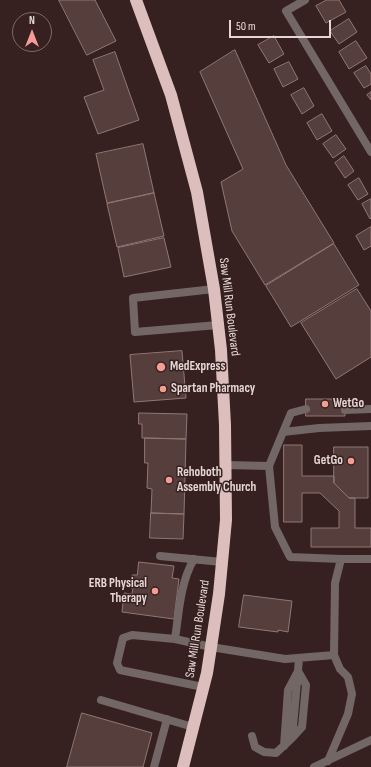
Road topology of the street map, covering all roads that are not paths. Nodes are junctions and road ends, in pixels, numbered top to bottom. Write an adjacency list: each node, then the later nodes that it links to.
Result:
1 (136, 0): 4 (highway, Saw Mill Run Boulevard)
2 (305, 0): 3 (street)
3 (371, 152)
4 (214, 289): 5 (highway, Saw Mill Run Boulevard); 5 (street)
5 (218, 325): 11 (highway, Saw Mill Run Boulevard)
6 (306, 409): 10 (street)
7 (371, 409): 8 (street)
8 (345, 410)
9 (371, 426): 10 (street)
10 (283, 432): 12 (street)
11 (226, 465): 12 (street); 17 (highway, Saw Mill Run Boulevard)
12 (269, 466): 15 (street)
13 (160, 556): 14 (street)
14 (194, 559): 17 (street); 18 (street)
15 (341, 559): 16 (street); 20 (street)
16 (371, 559)
17 (222, 562): 19 (highway, Saw Mill Run Boulevard)
18 (175, 640): 19 (street); 23 (street)
19 (211, 647): 21 (street); 23 (highway, Saw Mill Run Boulevard)
20 (334, 654): 21 (street); 30 (street)
21 (299, 658): 22 (street)
22 (298, 671): 29 (street); 29 (street)
23 (203, 687): 26 (highway, Saw Mill Run Boulevard)
24 (101, 700): 25 (street)
25 (167, 719): 26 (street); 31 (street)
26 (194, 727): 32 (highway, Saw Mill Run Boulevard)
27 (252, 736): 29 (street)
28 (371, 740): 30 (street)
29 (284, 746)
30 (328, 761): 33 (street)
31 (154, 767)
32 (183, 767)
33 (314, 767)

